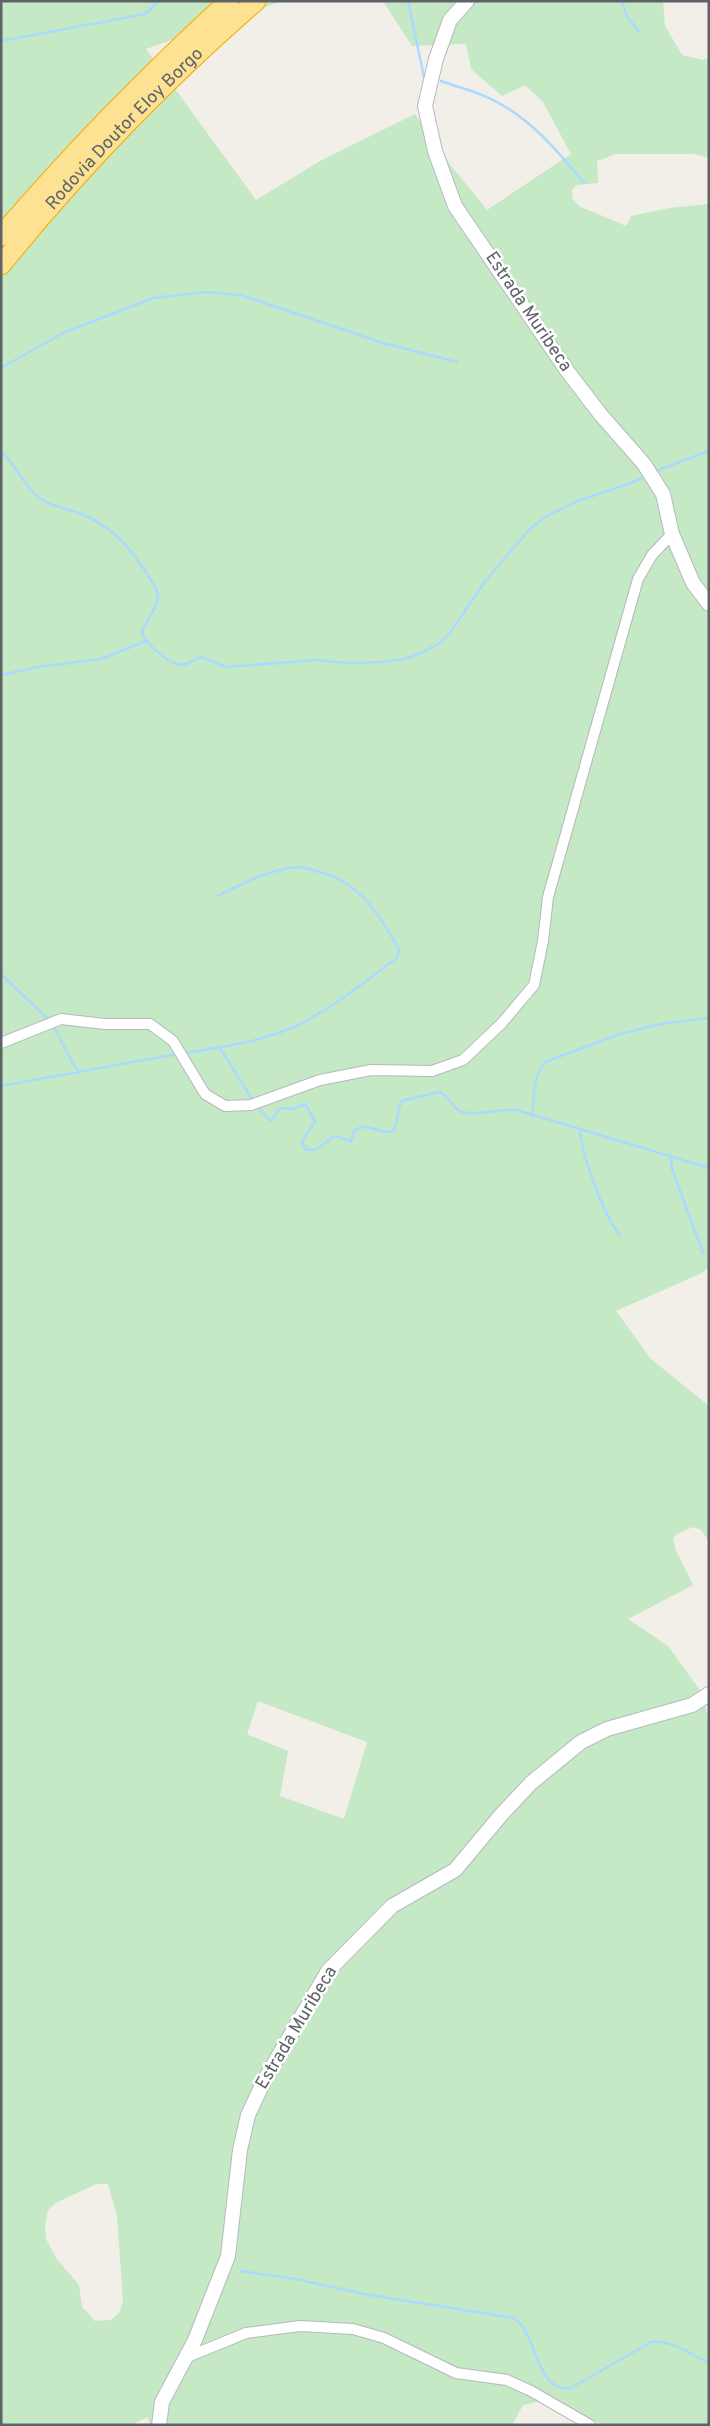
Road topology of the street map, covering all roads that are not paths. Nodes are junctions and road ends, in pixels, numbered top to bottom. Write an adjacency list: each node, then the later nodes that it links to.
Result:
1 (262, 1): 3 (highway)
2 (467, 1): 6 (street, Estrada Muribeca)
3 (243, 5): 4 (highway, Rodovia Doutor Eloy Borgo); 5 (highway, Rodovia Doutor Eloy Borgo)
4 (1, 236)
5 (1, 265)
6 (672, 534): 7 (street, Estrada Muribeca); 8 (street)
7 (709, 604)
8 (1, 1043)
9 (709, 1694): 10 (street, Estrada Muribeca)
10 (185, 2358): 11 (street, Estrada Muribeca); 12 (street)
11 (159, 2425)
12 (590, 2425)

